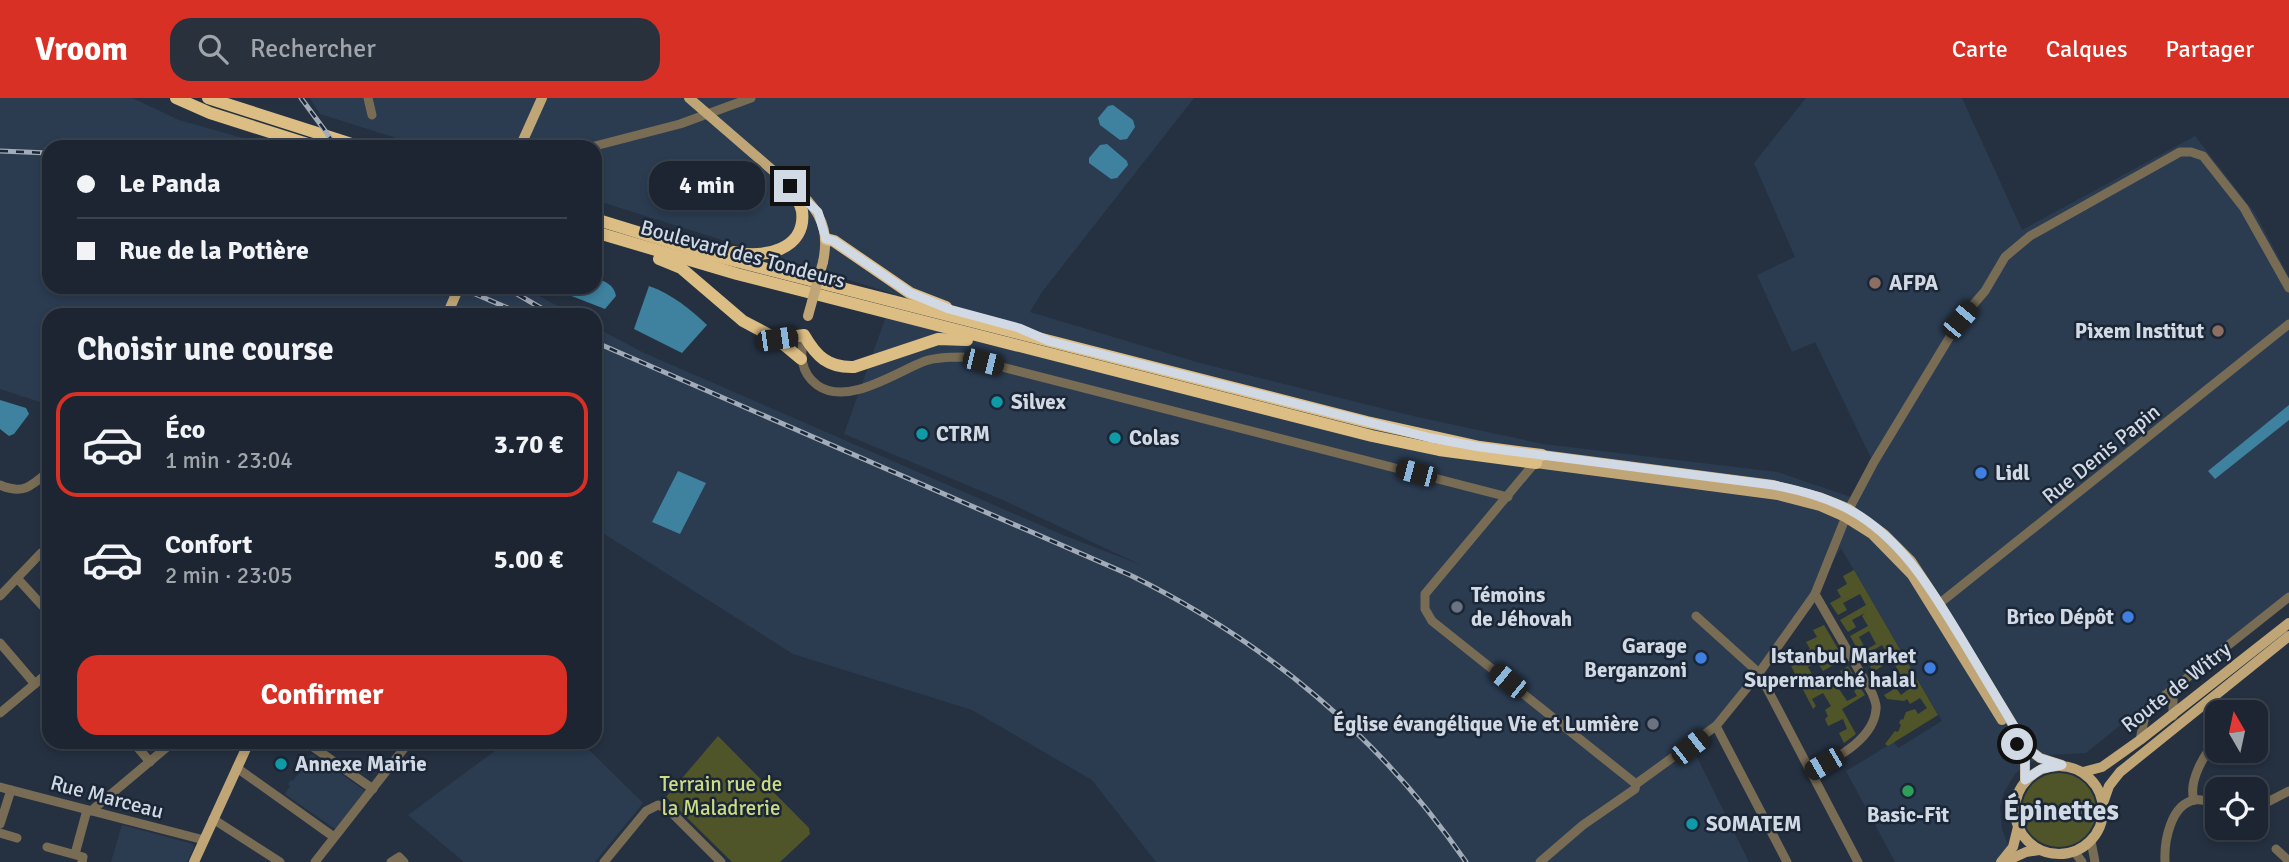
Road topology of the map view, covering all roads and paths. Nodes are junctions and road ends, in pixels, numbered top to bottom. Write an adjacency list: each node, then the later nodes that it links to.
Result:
1 (176, 98): 9 (highway)
2 (208, 98): 10 (highway)
3 (368, 98): 8 (street)
4 (542, 98): 11 (main road)
5 (689, 98): 7 (main road)
6 (751, 98): 7 (street)
7 (706, 114): 12 (street); 13 (main road)
8 (372, 115)
9 (295, 140)
10 (339, 140)
11 (523, 140)
12 (602, 144)
13 (790, 186): 15 (highway); 18 (main road)
14 (602, 221): 15 (highway, Boulevard des Tondeurs)
15 (621, 227): 23 (highway, Boulevard des Tondeurs)
16 (602, 236): 25 (highway, Boulevard des Tondeurs)
17 (602, 237): 22 (highway)
18 (826, 239): 21 (main road, bridge); 23 (highway)
19 (2289, 288): 30 (street)
20 (2289, 324): 37 (street, Rue Denis Papin)
21 (804, 335): 22 (highway); 24 (street); 25 (highway)
22 (777, 339): 24 (highway)
23 (1049, 341): 26 (highway, Boulevard des Tondeurs)
24 (801, 359): 29 (street)
25 (1186, 389): 26 (highway, Boulevard des Tondeurs)
26 (1539, 459): 29 (street); 30 (main road)
27 (42, 477): 28 (street)
28 (0, 485)
29 (1508, 497): 62 (street)
30 (1847, 513): 33 (street); 37 (main road)
31 (41, 554): 32 (street)
32 (17, 578): 34 (street); 36 (street)
33 (1815, 594): 42 (street); 59 (street)
34 (0, 596)
35 (2289, 597): 45 (street)
36 (42, 605)
37 (1937, 606): 57 (main road); 61 (main road)
38 (1696, 616): 42 (street)
39 (2289, 623): 47 (main road, Route de Witry)
40 (2289, 636): 71 (main road, Route de Witry)
41 (0, 643): 44 (street)
42 (1759, 673): 48 (street); 59 (street)
43 (42, 678): 44 (street)
44 (35, 684): 46 (street)
45 (2173, 689): 47 (street); 49 (street)
46 (0, 713)
47 (2173, 716): 49 (main road, Route de Witry)
48 (1716, 726): 62 (street); 96 (street)
49 (2140, 740): 60 (main road, Route de Witry)
50 (139, 749): 56 (street)
51 (165, 749): 56 (street)
52 (246, 749): 58 (main road)
53 (316, 749): 64 (street)
54 (404, 749): 64 (street)
55 (2205, 757): 68 (street)
56 (150, 762): 67 (street)
57 (2062, 765): 60 (main road); 61 (main road)
58 (237, 768): 74 (main road); 78 (street)
59 (1811, 772): 97 (street)
60 (2083, 772): 71 (main road)
61 (2025, 780): 76 (main road)
62 (1636, 784): 95 (street)
63 (0, 787): 65 (street, Rue Marceau)
64 (373, 789): 78 (street)
65 (11, 790): 72 (street, Rue Marceau); 75 (street)
66 (2289, 791): 70 (street)
67 (114, 792): 72 (street); 73 (street)
68 (2194, 800): 69 (street); 101 (street)
69 (2205, 802)
70 (2268, 802)
71 (2103, 803): 81 (main road)
72 (89, 810): 73 (street, Rue Marceau); 86 (street)
73 (106, 814): 80 (street, Rue Marceau)
74 (213, 819): 80 (main road); 89 (street)
75 (0, 824)
76 (2018, 827): 84 (main road); 98 (main road)
77 (0, 833): 79 (street)
78 (334, 837): 90 (street)
79 (18, 838)
80 (204, 841): 88 (main road)
81 (2091, 841): 85 (main road); 100 (street)
82 (47, 847): 86 (street)
83 (2276, 849): 87 (street)
84 (2039, 850): 85 (main road); 98 (main road)
85 (2074, 851): 99 (street)
86 (78, 858)
87 (2289, 861)
88 (194, 862)
89 (280, 862)
90 (315, 862)
91 (391, 862): 92 (street)
92 (404, 862)
93 (604, 862): 94 (street)
94 (721, 862)
95 (1540, 862)
96 (1787, 862)
97 (1858, 862)
98 (2002, 862)
99 (2082, 862)
100 (2095, 862)
101 (2165, 862)

